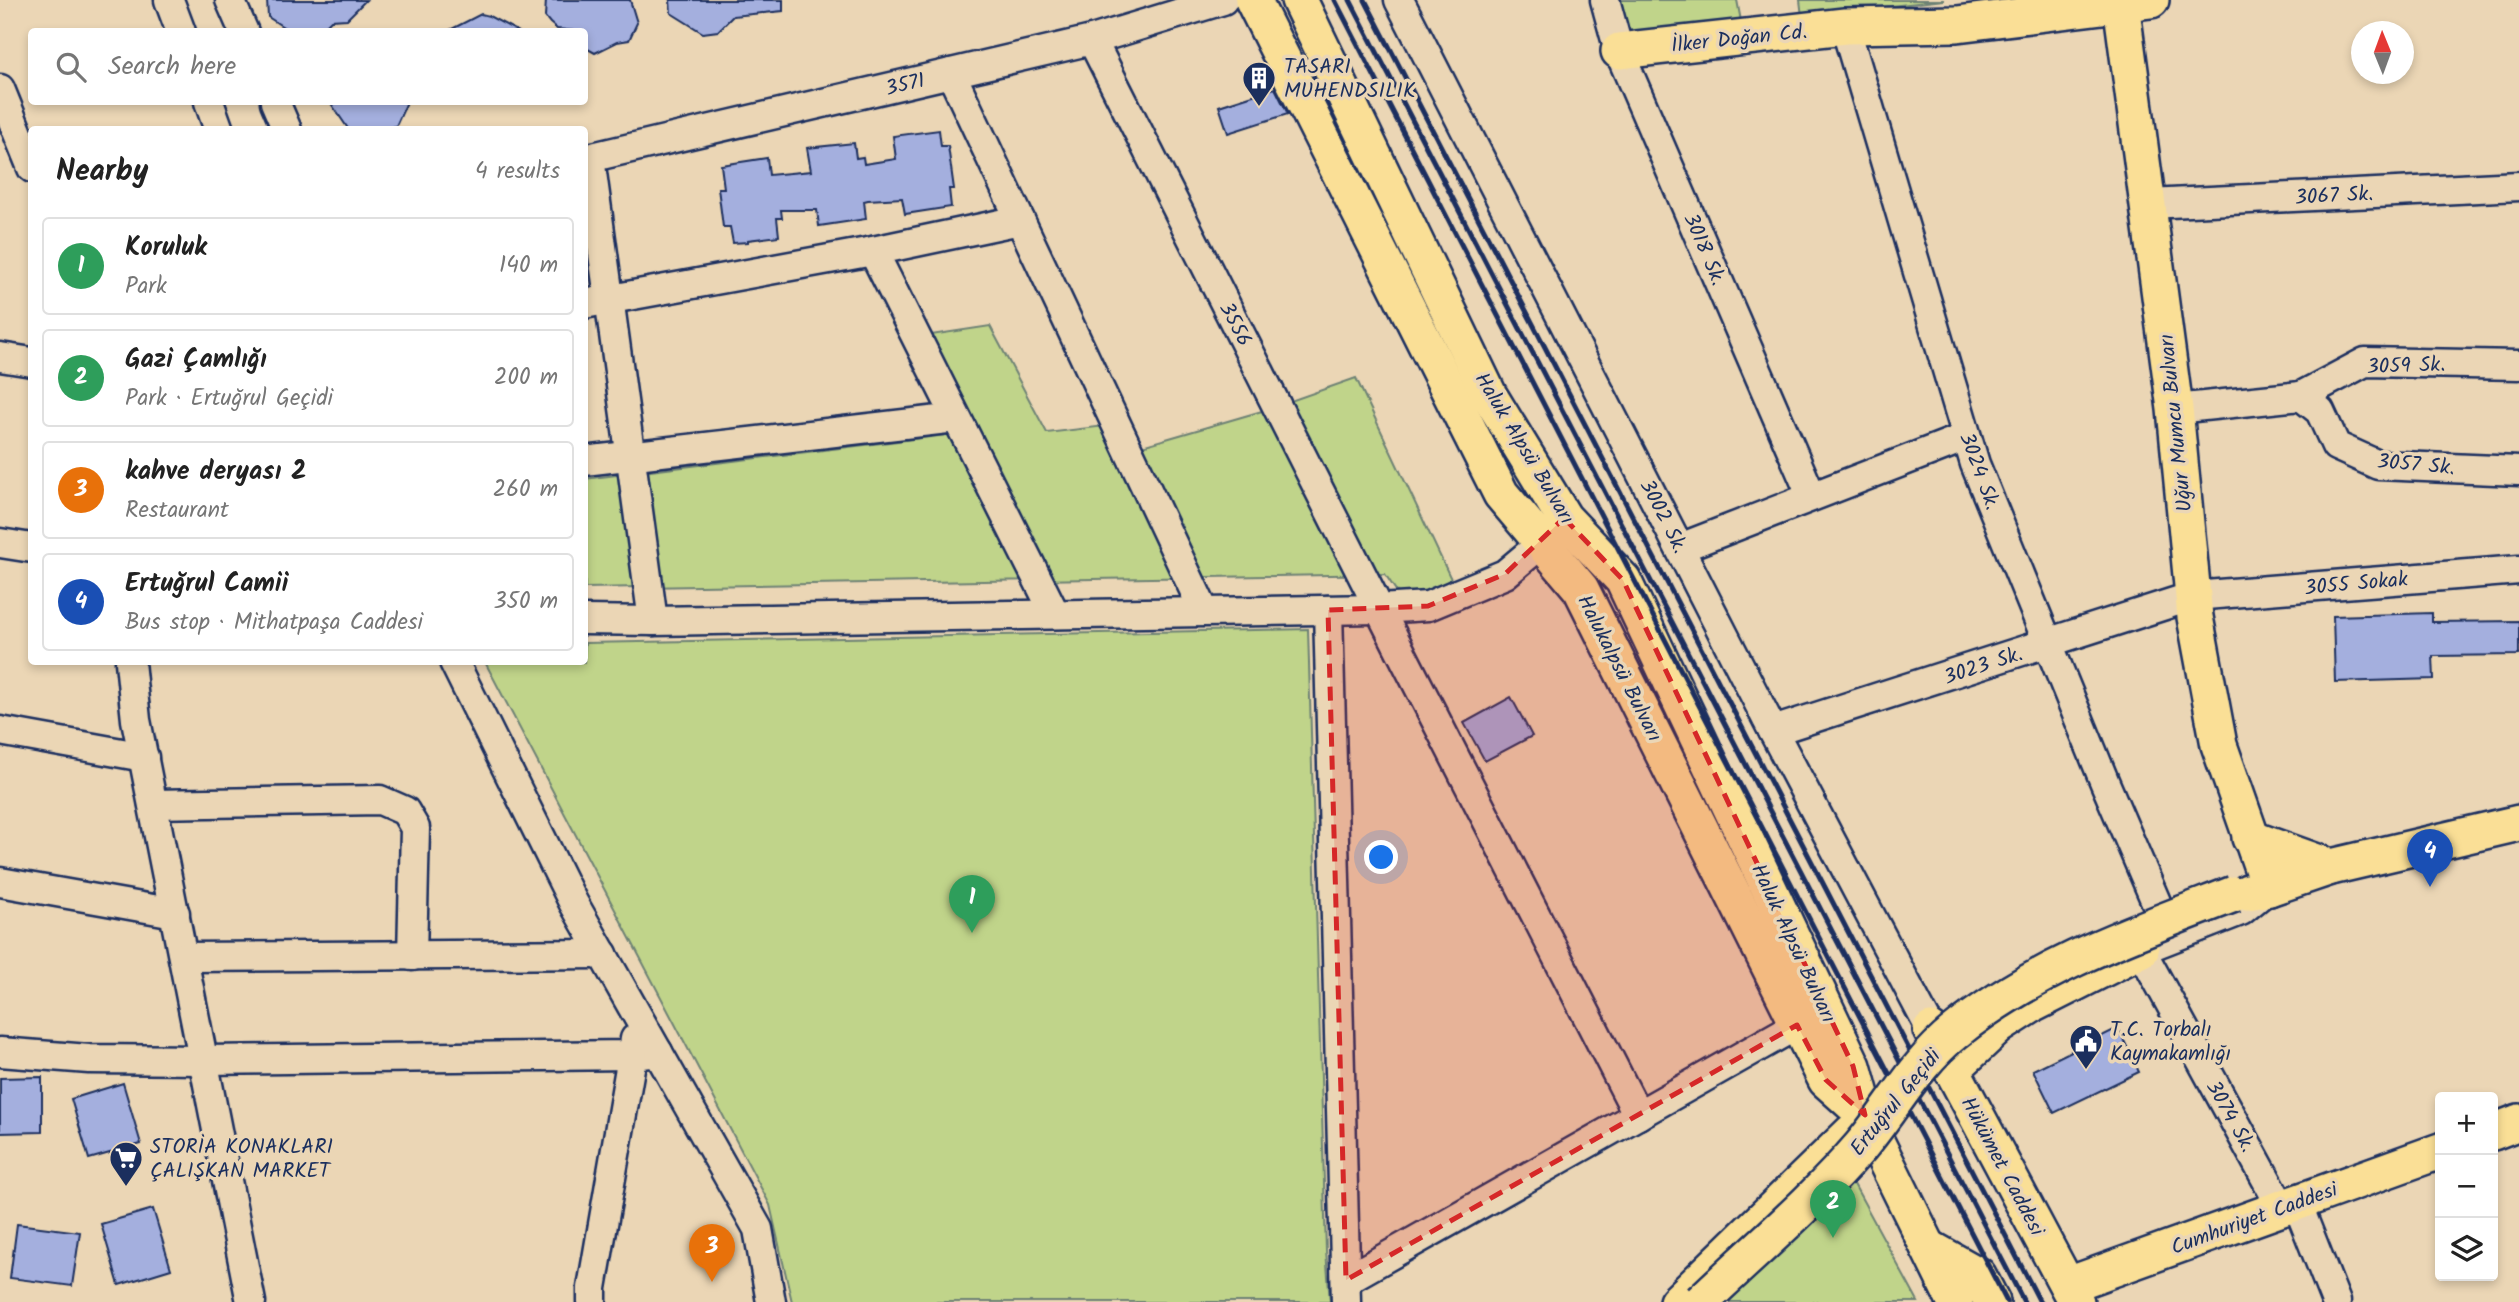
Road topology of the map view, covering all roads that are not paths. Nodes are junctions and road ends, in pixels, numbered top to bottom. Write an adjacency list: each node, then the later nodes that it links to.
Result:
1 (169, 0): 10 (street)
2 (230, 0): 11 (street)
3 (1223, 0): 12 (street, 3571)
4 (1253, 0): 39 (main road, Halukalpsü Bulvarı)
5 (1299, 0): 39 (main road, Haluk Alpsü Bulvarı)
6 (1399, 0): 42 (street, 3002 Sk.)
7 (1605, 0): 13 (street, 3018 Sk.)
8 (2130, 1): 9 (main road, İlker Doğan Cd.); 24 (main road, Uğur Mumcu Bulvarı)
9 (1845, 26): 13 (main road, İlker Doğan Cd.); 34 (street, 3024 Sk.)
10 (180, 28)
11 (242, 28)
12 (1092, 40): 14 (street, 3571); 45 (street, 3556)
13 (1619, 51): 38 (street, 3018 Sk.)
14 (951, 73): 21 (street, 3571); 25 (street)
15 (0, 89): 20 (street)
16 (210, 105): 18 (street)
17 (276, 105): 19 (street)
18 (218, 126)
19 (285, 126)
20 (28, 158)
21 (588, 158)
22 (588, 172): 27 (street)
23 (2519, 186): 24 (street, 3067 Sk.)
24 (2149, 204): 32 (main road, Uğur Mumcu Bulvarı)
25 (1020, 220): 26 (street); 47 (street)
26 (873, 251): 27 (street); 33 (street)
27 (597, 302): 35 (street)
28 (0, 357): 29 (street)
29 (28, 361)
30 (2519, 365): 31 (street, 3059 Sk.)
31 (2301, 396): 32 (street, 3059 Sk.); 37 (street, 3057 Sk.)
32 (2175, 410): 44 (main road, Uğur Mumcu Bulvarı)
33 (956, 418): 35 (street); 48 (street)
34 (1966, 437): 38 (street); 51 (street, 3024 Sk.)
35 (631, 455): 36 (street); 50 (street)
36 (588, 460)
37 (2519, 471)
38 (1811, 495): 42 (street)
39 (1553, 531): 45 (street); 71 (main road, Halukalpsü Bulvarı); 78 (main road, Haluk Alpsü Bulvarı)
40 (0, 543): 41 (street)
41 (28, 547)
42 (1680, 548): 57 (street, 3002 Sk.)
43 (2519, 570): 44 (street, 3055 Sokak)
44 (2193, 596): 51 (street, 3023 Sk.); 61 (main road, Uğur Mumcu Bulvarı)
45 (1379, 609): 46 (street); 77 (street, 3556)
46 (1328, 610): 47 (street); 84 (street)
47 (1204, 611): 48 (street)
48 (1055, 614): 50 (street)
49 (588, 620): 50 (street)
50 (653, 621)
51 (2048, 644): 57 (street, 3023 Sk.); 65 (street, 3024 Sk.)
52 (130, 665): 55 (street)
53 (148, 665): 55 (street)
54 (455, 665): 68 (street)
55 (136, 720): 58 (street)
56 (0, 731): 58 (street)
57 (1773, 731): 72 (street, 3002 Sk.)
58 (144, 757): 59 (street)
59 (153, 804): 66 (street); 69 (street)
60 (2519, 823): 62 (main road, Ertuğrul Geçidi)
61 (2250, 838): 62 (main road); 64 (main road, Uğur Mumcu Bulvarı)
62 (2331, 867): 64 (main road, Ertuğrul Geçidi)
63 (0, 882): 66 (street)
64 (2269, 888): 67 (street); 90 (main road, Ertuğrul Geçidi, bridge)
65 (2156, 902)
66 (175, 913): 70 (street)
67 (2141, 950): 76 (main road); 82 (street, 3074 Sk.)
68 (603, 954): 69 (street); 74 (street)
69 (412, 956): 70 (street)
70 (184, 957): 75 (street)
71 (1797, 1025): 77 (street); 78 (main road, Halukalpsü Bulvarı)
72 (1931, 1030): 76 (main road, Hükümet Caddesi)
73 (0, 1052): 75 (street)
74 (645, 1054): 75 (street); 87 (street); 88 (street)
75 (205, 1060): 86 (street)
76 (1952, 1070): 85 (main road, Hükümet Caddesi)
77 (1638, 1115): 84 (street)
78 (1865, 1115): 83 (main road); 89 (main road)
79 (2519, 1122): 80 (main road)
80 (2498, 1130)
81 (2435, 1153): 82 (main road, Cumhuriyet Caddesi)
82 (2289, 1205): 85 (main road, Cumhuriyet Caddesi); 93 (street, 3074 Sk.)
83 (1928, 1247): 91 (main road); 92 (main road)
84 (1346, 1291)
85 (2072, 1294)
86 (251, 1302)
87 (592, 1302)
88 (771, 1302)
89 (1677, 1302)
90 (1701, 1302)
91 (1955, 1302)
92 (1992, 1302)
93 (2336, 1302)

